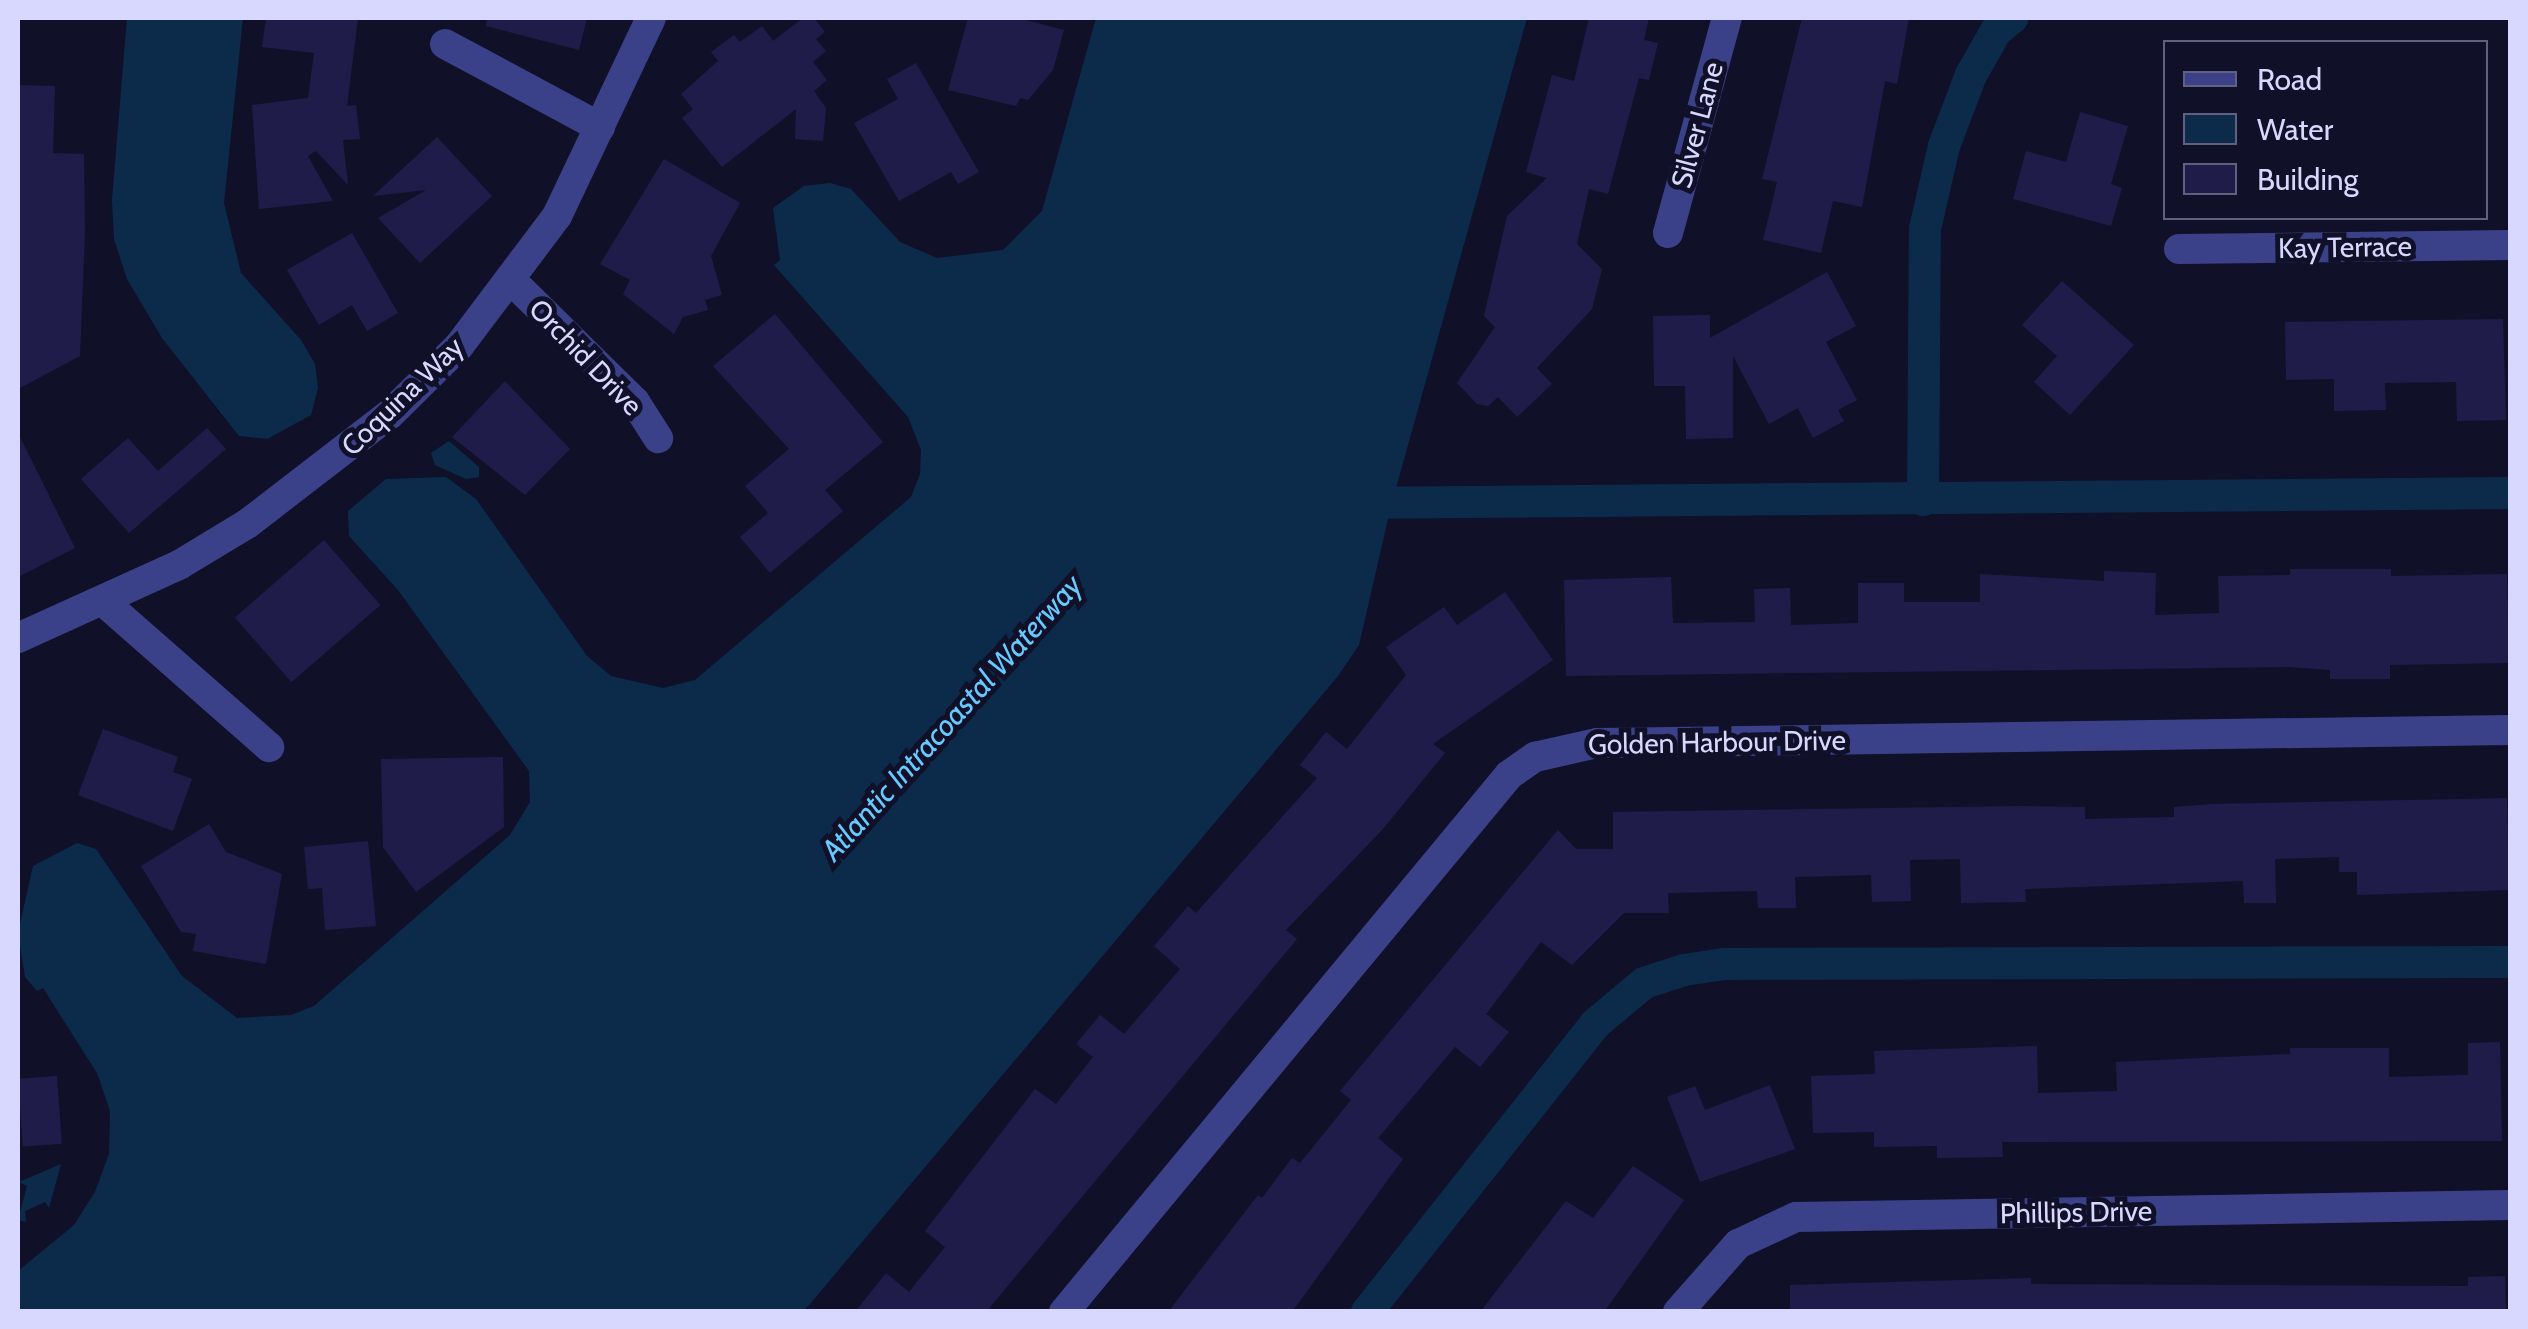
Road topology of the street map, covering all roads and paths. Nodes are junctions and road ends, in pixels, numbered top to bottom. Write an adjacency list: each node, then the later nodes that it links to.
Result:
1 (651, 18): 4 (street, Coquina Way)
2 (1728, 18): 5 (street, Silver Lane)
3 (445, 44): 4 (street)
4 (600, 127): 8 (street, Coquina Way)
5 (1668, 234)
6 (2510, 245): 7 (street, Kay Terrace)
7 (2179, 249)
8 (510, 279): 9 (street, Orchid Drive); 10 (street, Coquina Way)
9 (658, 438)
10 (104, 602): 11 (street, Coquina Way); 13 (street)
11 (18, 638)
12 (2510, 730): 15 (street, Golden Harbour Drive)
13 (269, 747)
14 (2510, 1205): 16 (street, Phillips Drive)
15 (1064, 1312)
16 (1678, 1312)

